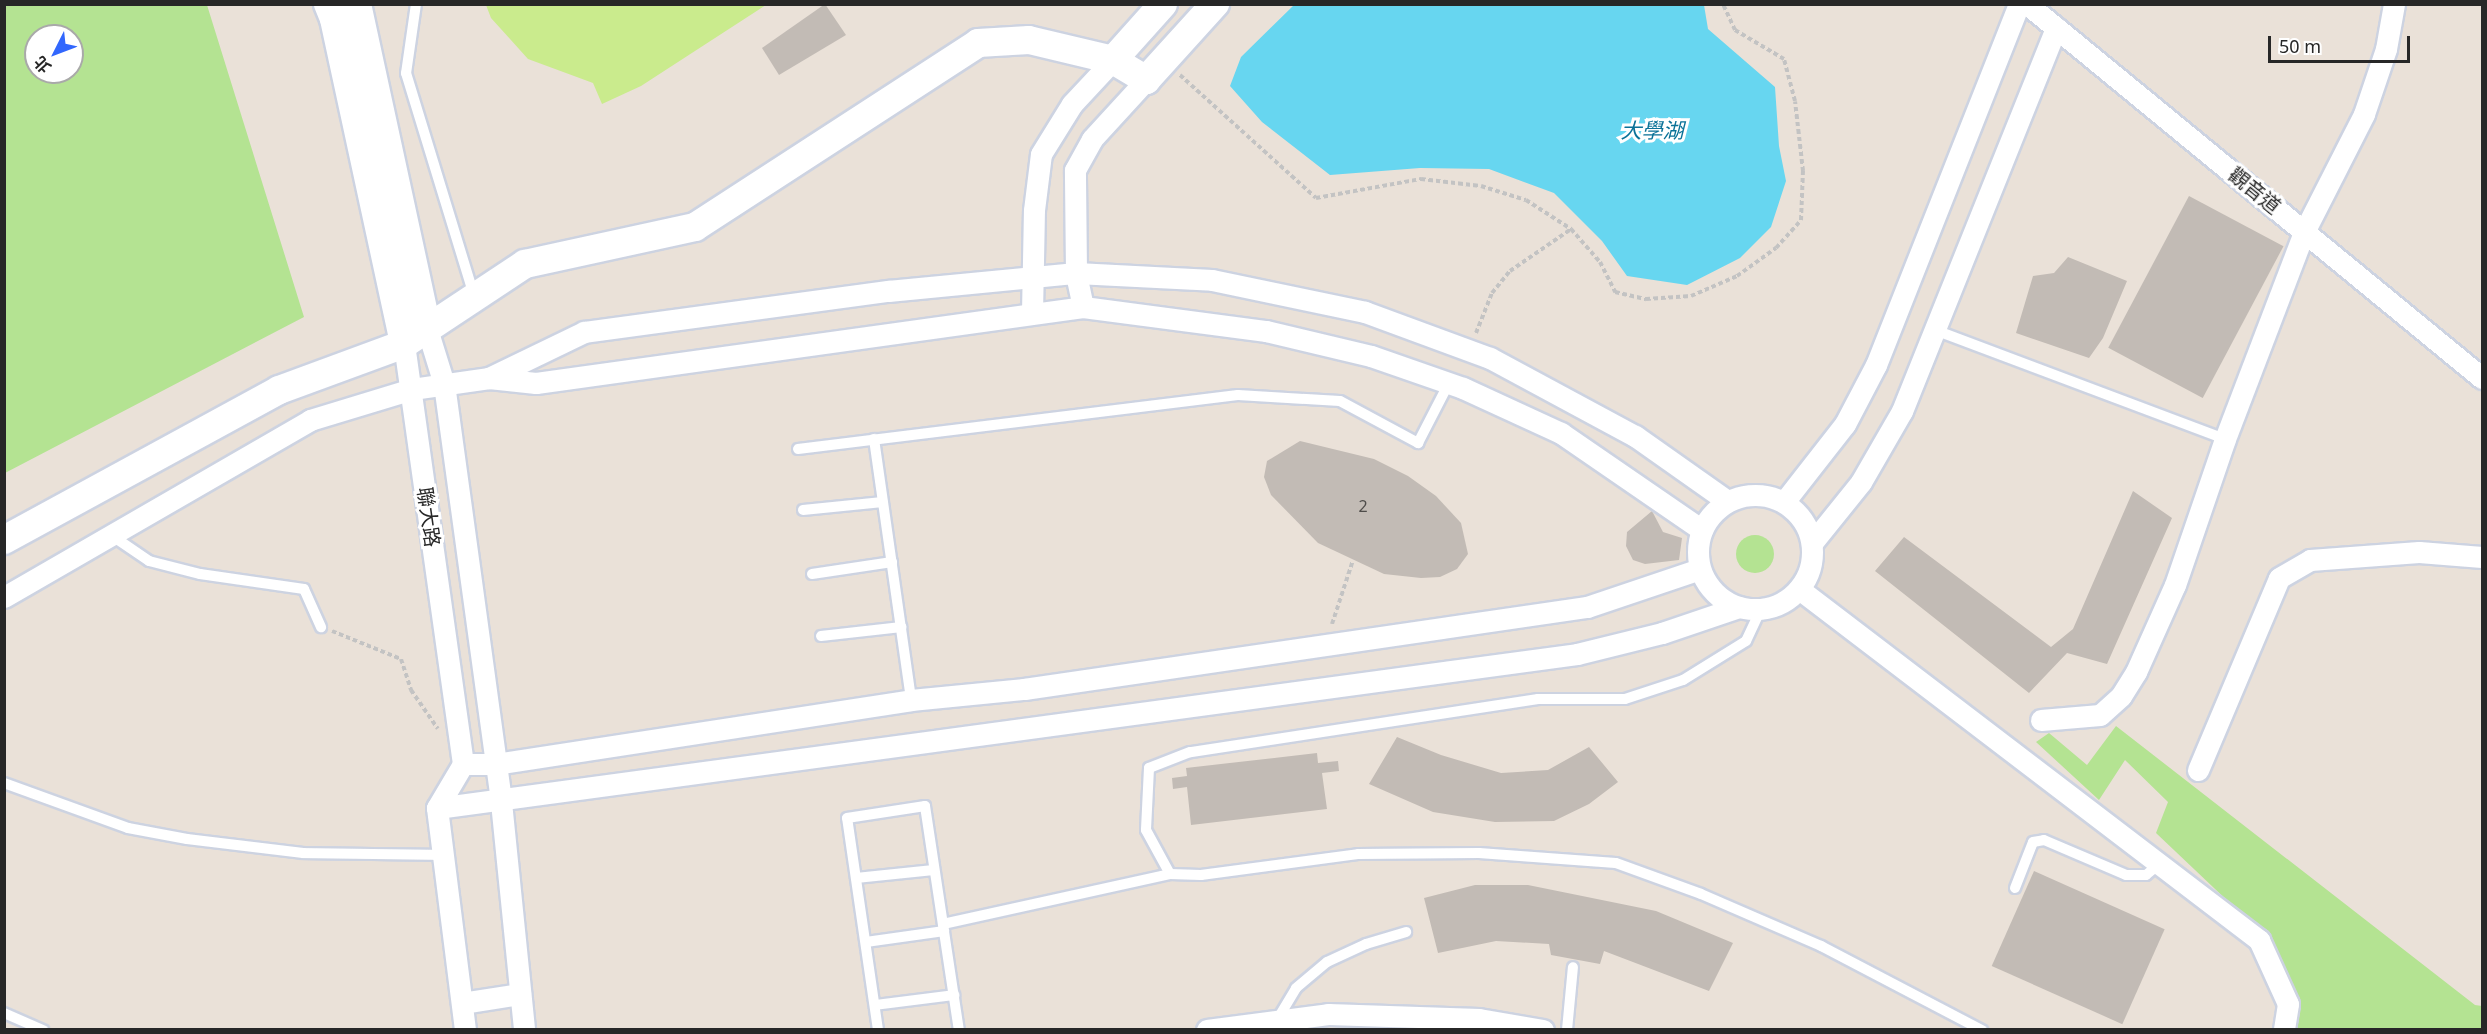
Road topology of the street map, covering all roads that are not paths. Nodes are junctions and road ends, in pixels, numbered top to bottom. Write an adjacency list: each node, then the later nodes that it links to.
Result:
1 (328, 4): 19 (street, 聯大路)
2 (357, 4): 19 (street, 聯大路)
3 (416, 4): 15 (lane)
4 (1163, 4): 10 (street)
5 (1215, 4): 11 (street)
6 (2019, 4): 30 (street)
7 (2027, 4): 9 (street, 觀音道)
8 (2394, 4): 12 (street)
9 (2056, 28): 12 (street, 觀音道); 18 (street)
10 (1113, 60): 11 (street); 14 (street); 15 (street)
11 (1155, 70): 13 (street)
12 (2305, 230): 21 (street, 觀音道); 26 (street)
13 (1076, 273): 14 (street); 16 (street); 29 (street)
14 (1031, 278): 17 (street); 20 (street)
15 (474, 296): 19 (street)
16 (1083, 307): 17 (street); 22 (street)
17 (1032, 313): 20 (street)
18 (1935, 330): 26 (lane); 35 (street)
19 (415, 337): 23 (street, 聯大路); 24 (street, 聯大路); 34 (street)
20 (489, 378): 23 (street)
21 (2482, 378)
22 (1449, 383): 25 (lane); 32 (street)
23 (444, 384): 24 (street); 50 (street, 聯大路)
24 (412, 389): 33 (street); 49 (street, 聯大路)
25 (874, 439): 27 (lane); 28 (lane)
26 (2225, 439): 48 (street)
27 (798, 449)
28 (883, 501): 31 (lane); 37 (lane)
29 (1727, 501): 30 (street); 32 (street)
30 (1784, 502): 35 (street)
31 (802, 510)
32 (1702, 530): 38 (street)
33 (111, 535): 41 (street); 44 (lane)
34 (4, 540)
35 (1812, 543): 40 (street)
36 (2482, 557): 51 (street)
37 (892, 562): 39 (lane); 45 (lane)
38 (1700, 569): 42 (street); 47 (street)
39 (812, 574)
40 (1799, 589): 43 (street); 56 (street)
41 (4, 597)
42 (1739, 607): 43 (street); 53 (street)
43 (1761, 609): 58 (lane)
44 (321, 627)
45 (901, 627): 46 (lane); 47 (lane)
46 (821, 636)
47 (911, 700): 50 (street)
48 (2041, 720)
49 (462, 764): 50 (street); 54 (street)
50 (495, 764): 53 (street, 聯大路)
51 (2198, 770)
52 (4, 783): 55 (lane)
53 (501, 802): 54 (street); 65 (street, 聯大路)
54 (437, 808): 55 (street)
55 (443, 855): 67 (street)
56 (2159, 864): 60 (lane); 80 (street)
57 (934, 870): 59 (lane); 59 (lane); 61 (lane)
58 (1170, 874): 61 (lane); 79 (lane)
59 (856, 878): 63 (lane)
60 (2015, 888)
61 (943, 927): 63 (lane); 66 (lane)
62 (1406, 932): 70 (lane)
63 (866, 942): 68 (lane)
64 (1573, 967): 78 (lane)
65 (520, 994): 67 (street); 73 (street, 聯大路)
66 (954, 995): 68 (lane); 75 (lane)
67 (462, 1003): 72 (street)
68 (875, 1005): 74 (lane)
69 (4, 1013): 71 (lane)
70 (1277, 1020): 76 (street); 77 (street)
71 (43, 1029)
72 (465, 1029)
73 (524, 1029)
74 (878, 1029)
75 (959, 1029)
76 (1207, 1029)
77 (1543, 1029)
78 (1567, 1029)
79 (1982, 1029)
80 (2284, 1029)

